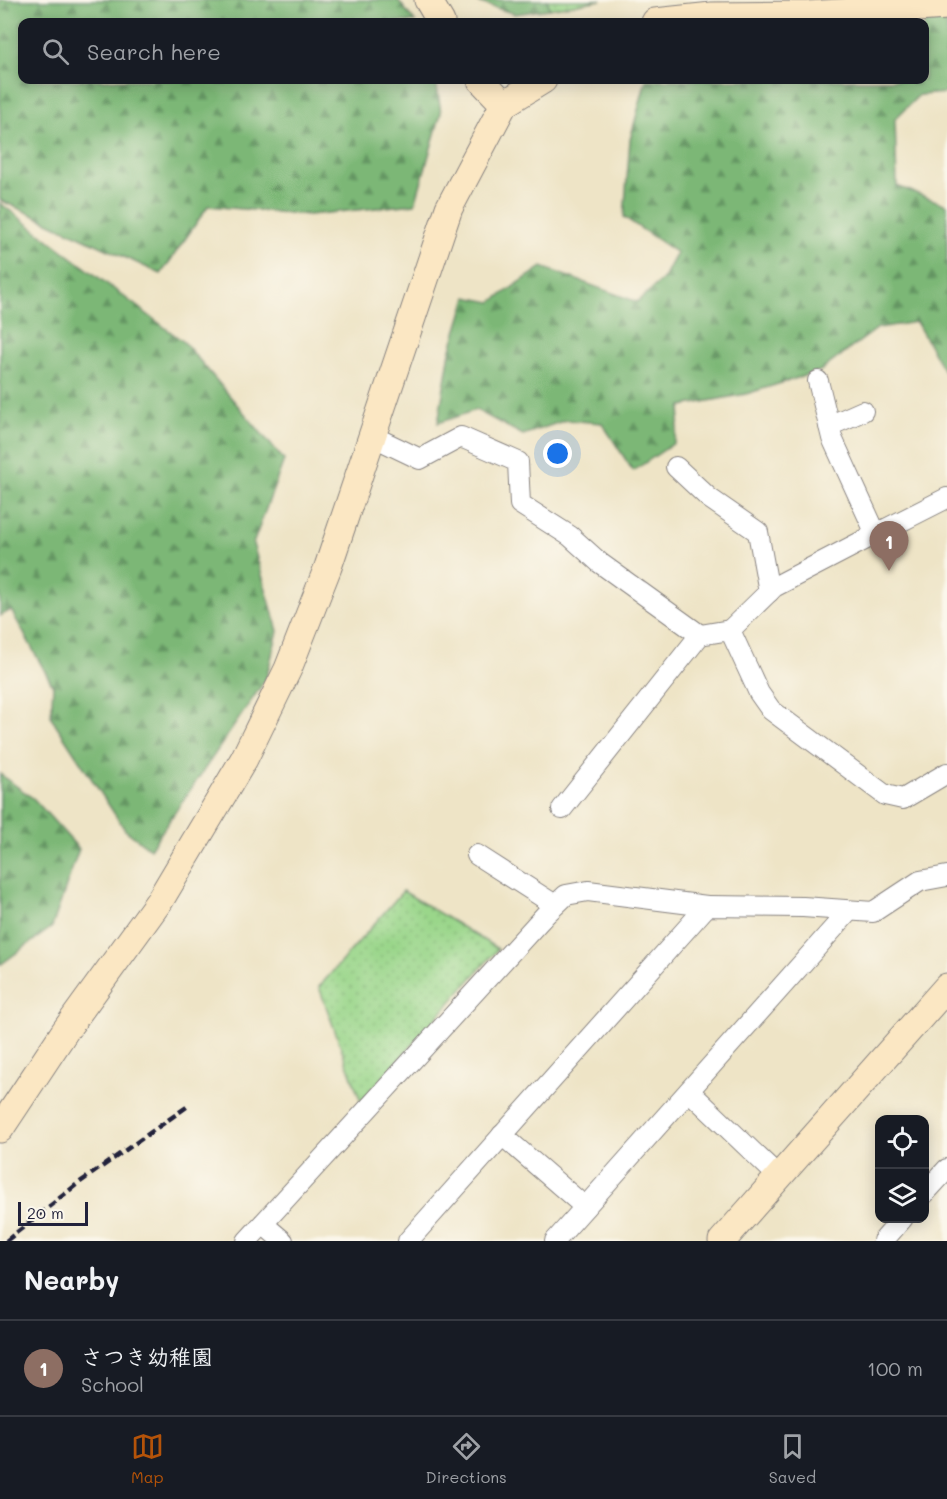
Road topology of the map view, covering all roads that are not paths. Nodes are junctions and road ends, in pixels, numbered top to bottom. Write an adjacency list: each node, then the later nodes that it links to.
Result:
1 (428, 0): 3 (street)
2 (947, 6): 4 (street)
3 (439, 18)
4 (693, 18)
5 (485, 84): 7 (street)
6 (536, 84): 7 (street)
7 (504, 104): 11 (street)
8 (818, 381): 10 (street)
9 (862, 411): 10 (street)
10 (829, 426): 14 (street)
11 (372, 436): 17 (street); 27 (street)
12 (676, 466): 15 (street)
13 (947, 498): 14 (street)
14 (876, 534): 15 (street)
15 (769, 592): 16 (street)
16 (730, 630): 17 (street); 18 (street)
17 (700, 635): 19 (street)
18 (947, 773)
19 (562, 809)
20 (477, 855): 22 (street)
21 (947, 876): 24 (street)
22 (555, 905): 23 (street); 34 (street)
23 (707, 906): 24 (street); 28 (street)
24 (849, 910): 26 (street)
25 (947, 987): 30 (street)
26 (689, 1090): 30 (street); 32 (street)
27 (0, 1129)
28 (502, 1135): 32 (street); 37 (street)
29 (947, 1169): 31 (street)
30 (779, 1178): 39 (street)
31 (929, 1189)
32 (585, 1207): 38 (street)
33 (899, 1223): 40 (street)
34 (263, 1224): 35 (street); 36 (street)
35 (247, 1241)
36 (283, 1241)
37 (408, 1241)
38 (555, 1241)
39 (722, 1241)
40 (883, 1241)

